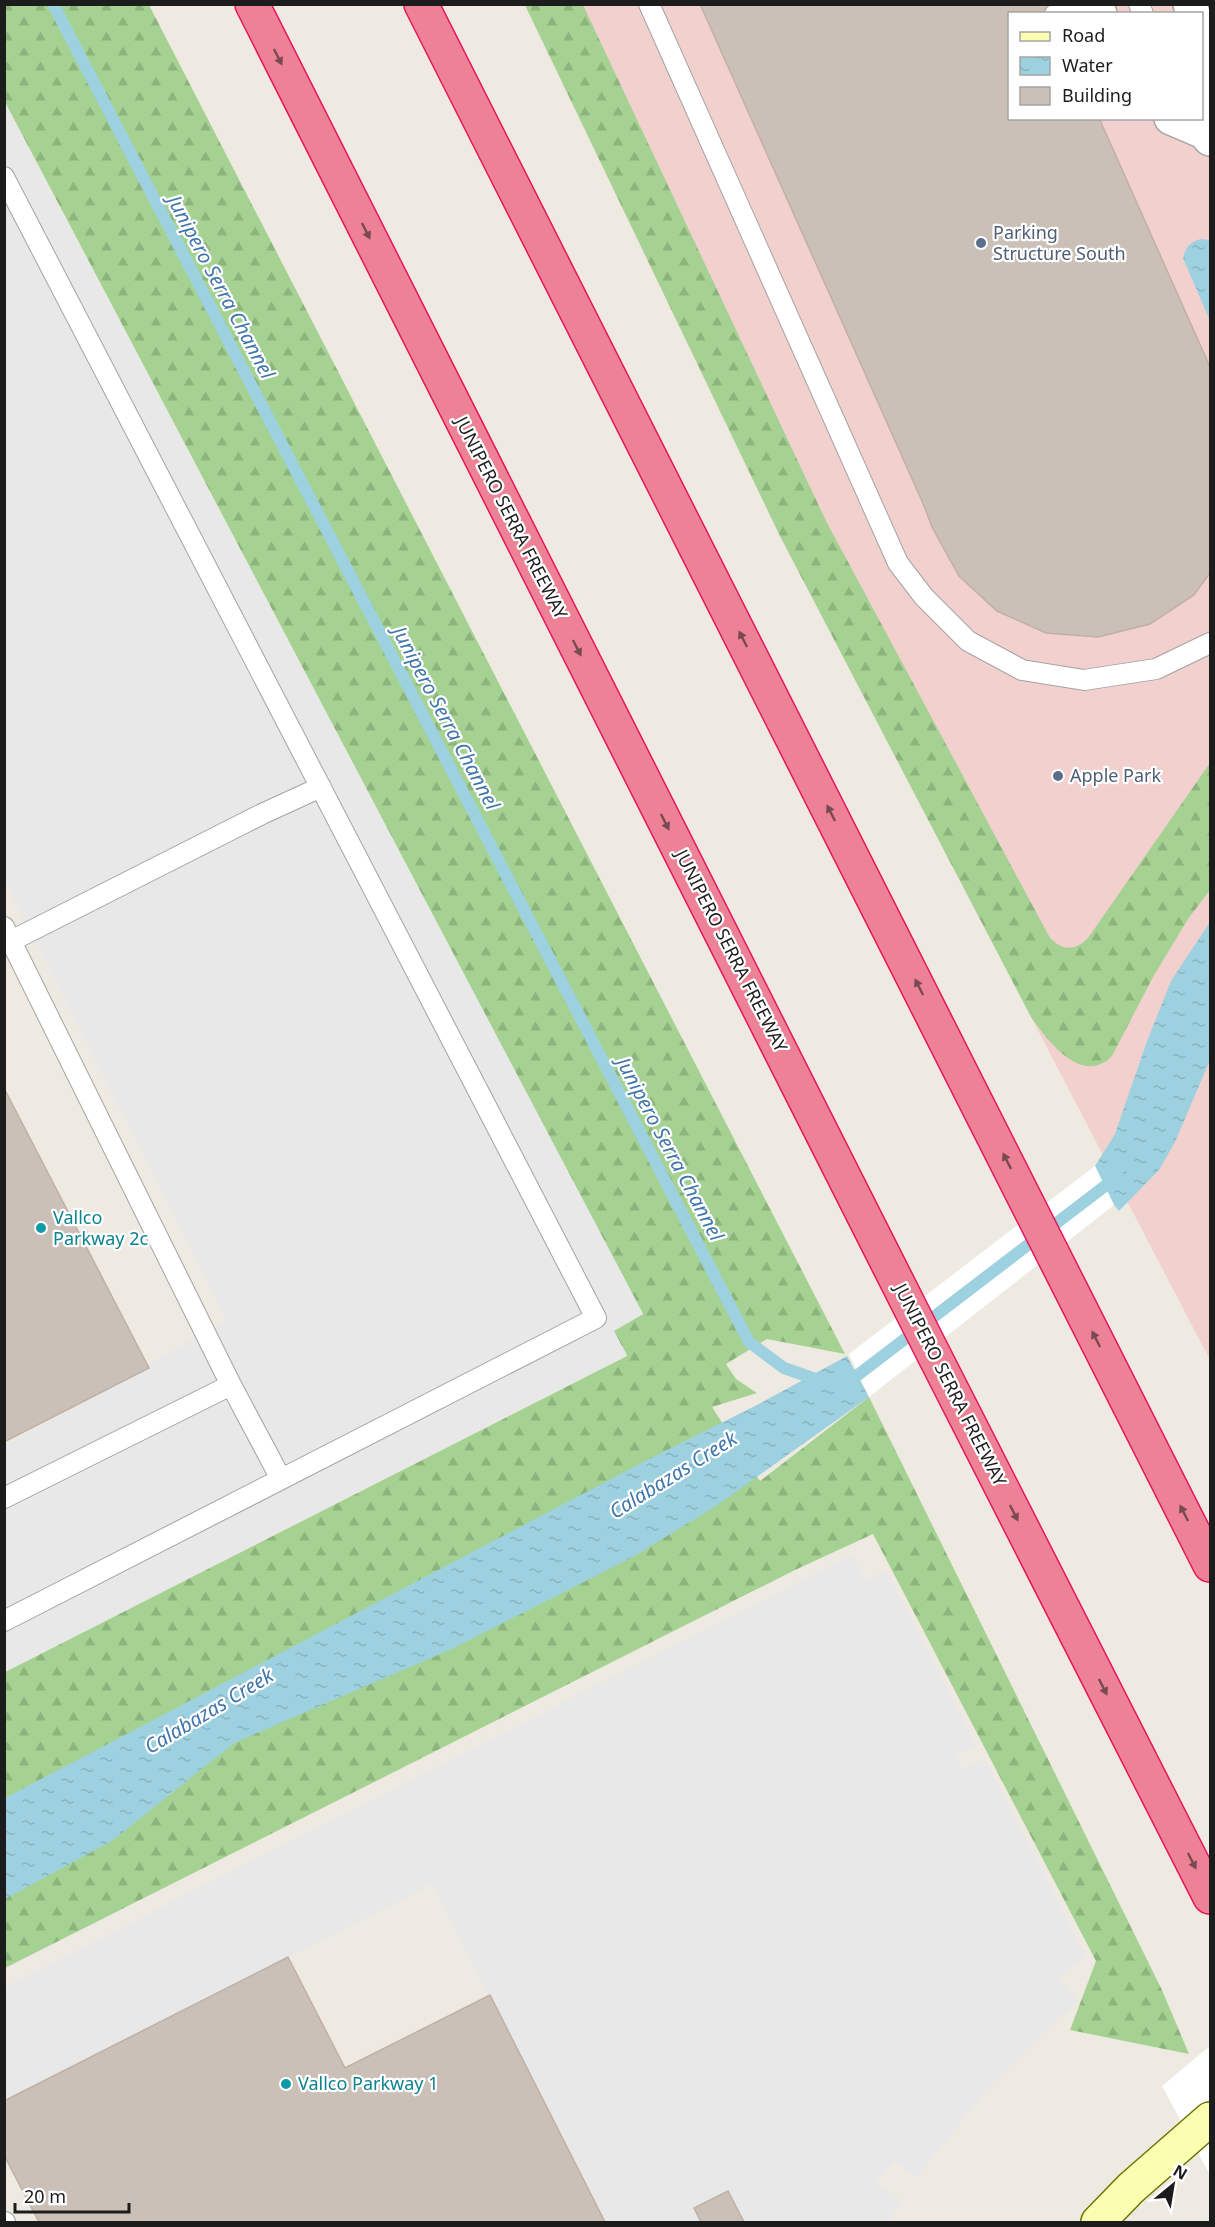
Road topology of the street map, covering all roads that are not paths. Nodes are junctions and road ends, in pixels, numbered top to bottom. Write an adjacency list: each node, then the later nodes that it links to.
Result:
1 (252, 4): 20 (highway, JUNIPERO SERRA FREEWAY, one-way to 20)
2 (421, 4): 18 (highway, one-way to 2)
3 (649, 4): 12 (lane)
4 (1074, 4): 5 (lane)
5 (1059, 12)
6 (1203, 37): 7 (street)
7 (1210, 63)
8 (1210, 82): 10 (street)
9 (1177, 120): 10 (street)
10 (1203, 130)
11 (4, 177): 13 (lane)
12 (1210, 644)
13 (321, 787): 14 (lane); 16 (lane)
14 (8, 934): 15 (lane)
15 (231, 1385): 16 (lane); 17 (lane)
16 (281, 1479): 19 (lane)
17 (4, 1498)
18 (1210, 1565)
19 (4, 1621)
20 (1210, 1898)
21 (1200, 2127): 22 (main road)
22 (1098, 2223)

